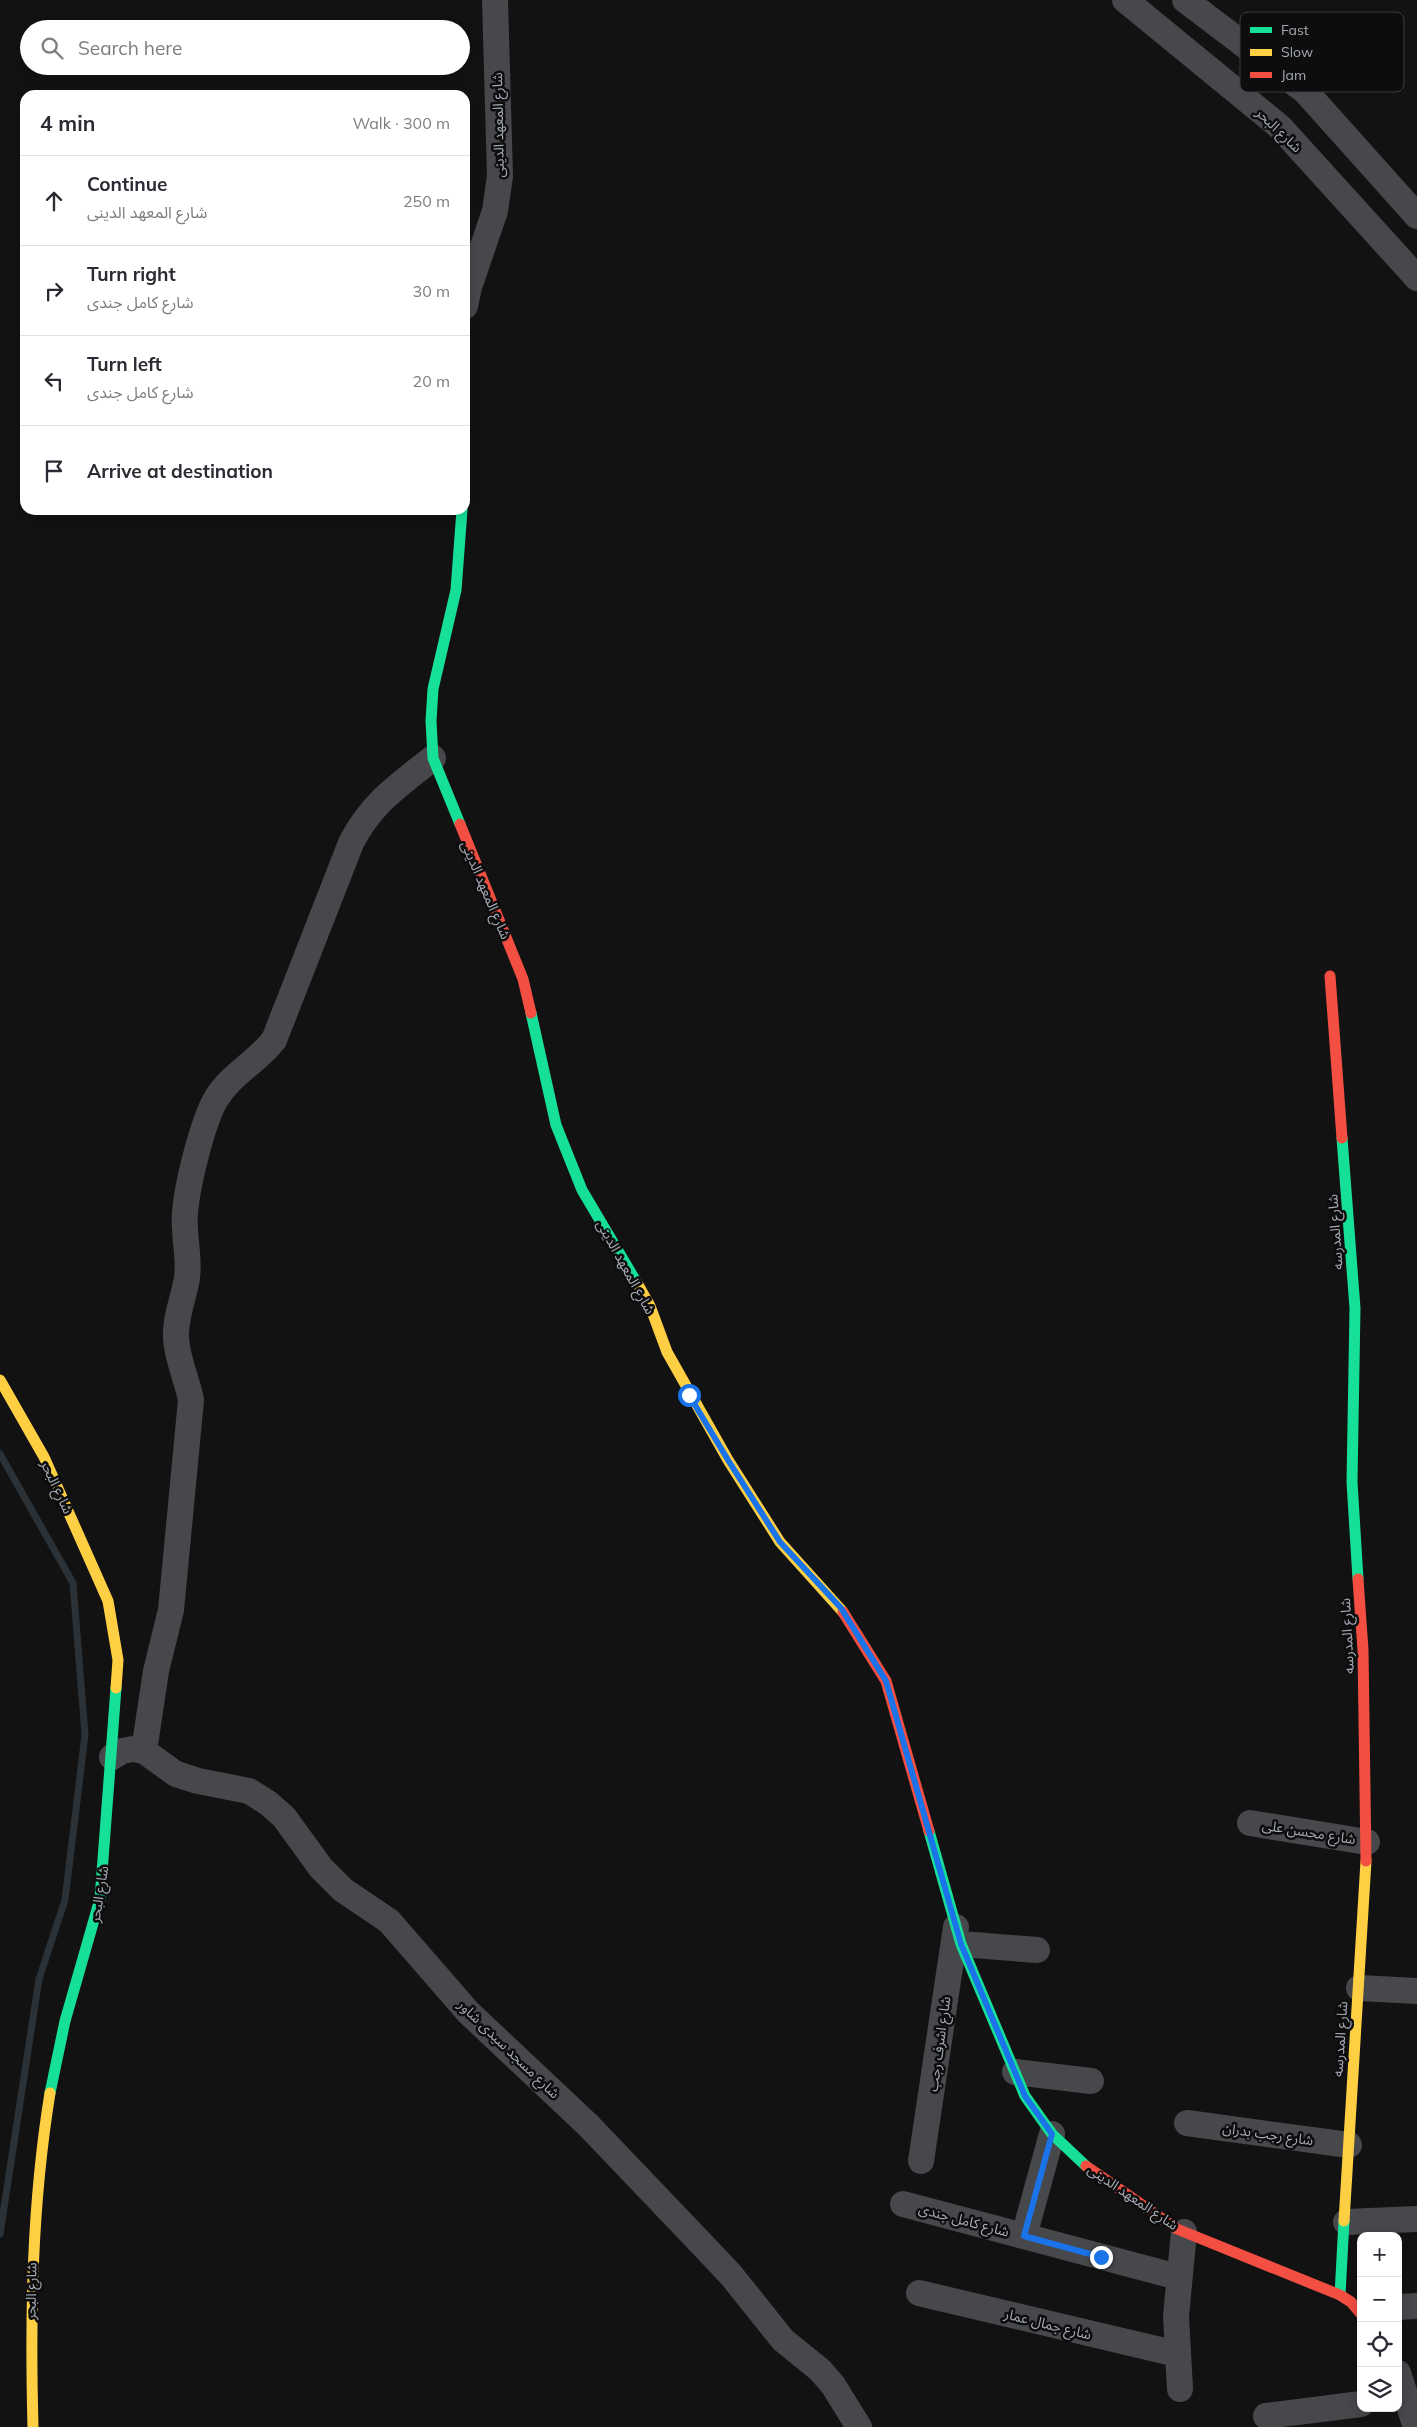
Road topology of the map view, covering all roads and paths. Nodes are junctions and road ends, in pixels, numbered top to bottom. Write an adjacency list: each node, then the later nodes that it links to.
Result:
1 (495, 0): 8 (street, شارع المعهد الدينى)
2 (1124, 0): 7 (street, شارع البحر)
3 (1185, 0): 4 (street)
4 (1240, 42)
5 (1306, 92): 6 (street)
6 (1417, 216)
7 (1417, 278)
8 (470, 284)
9 (462, 515): 10 (street, شارع المعهد الدينى)
10 (433, 758): 13 (street); 17 (street, شارع المعهد الدينى)
11 (1330, 976): 16 (street, شارع المدرسه)
12 (0, 1380): 14 (street, شارع البحر)
13 (144, 1751): 14 (street); 44 (street, شارع مسجد سيدى شاور)
14 (112, 1757): 43 (street, شارع البحر)
15 (1250, 1823): 16 (street, شارع محسن على)
16 (1367, 1842): 19 (street, شارع المدرسه)
17 (958, 1936): 18 (street); 21 (street, شارع المعهد الدينى); 26 (street, شارع اشرف رجب)
18 (1037, 1950)
19 (1359, 1988): 20 (street); 25 (street, شارع المدرسه)
20 (1417, 1990)
21 (1015, 2072): 22 (street); 24 (street, شارع المعهد الدينى)
22 (1091, 2081)
23 (1187, 2122): 25 (street, شارع رجب بدران)
24 (1052, 2134): 30 (street, شارع المعهد الدينى); 31 (street, شارع كامل جندى)
25 (1349, 2145): 29 (street, شارع المدرسه)
26 (921, 2161)
27 (903, 2204): 31 (street, شارع كامل جندى)
28 (1417, 2219): 29 (street)
29 (1346, 2222): 34 (street, شارع المدرسه)
30 (1184, 2232): 32 (street); 34 (street, شارع المعهد الدينى)
31 (1024, 2236): 32 (street, شارع كامل جندى)
32 (1178, 2277): 37 (street)
33 (919, 2293): 37 (street, شارع جمال عمار)
34 (1353, 2304)
35 (1417, 2306): 36 (street)
36 (1402, 2307)
37 (1176, 2354): 39 (street)
38 (1402, 2383): 40 (street)
39 (1180, 2389)
40 (1408, 2398): 45 (street)
41 (1357, 2405): 42 (street)
42 (1266, 2416)
43 (33, 2427)
44 (860, 2427)
45 (1416, 2427)

